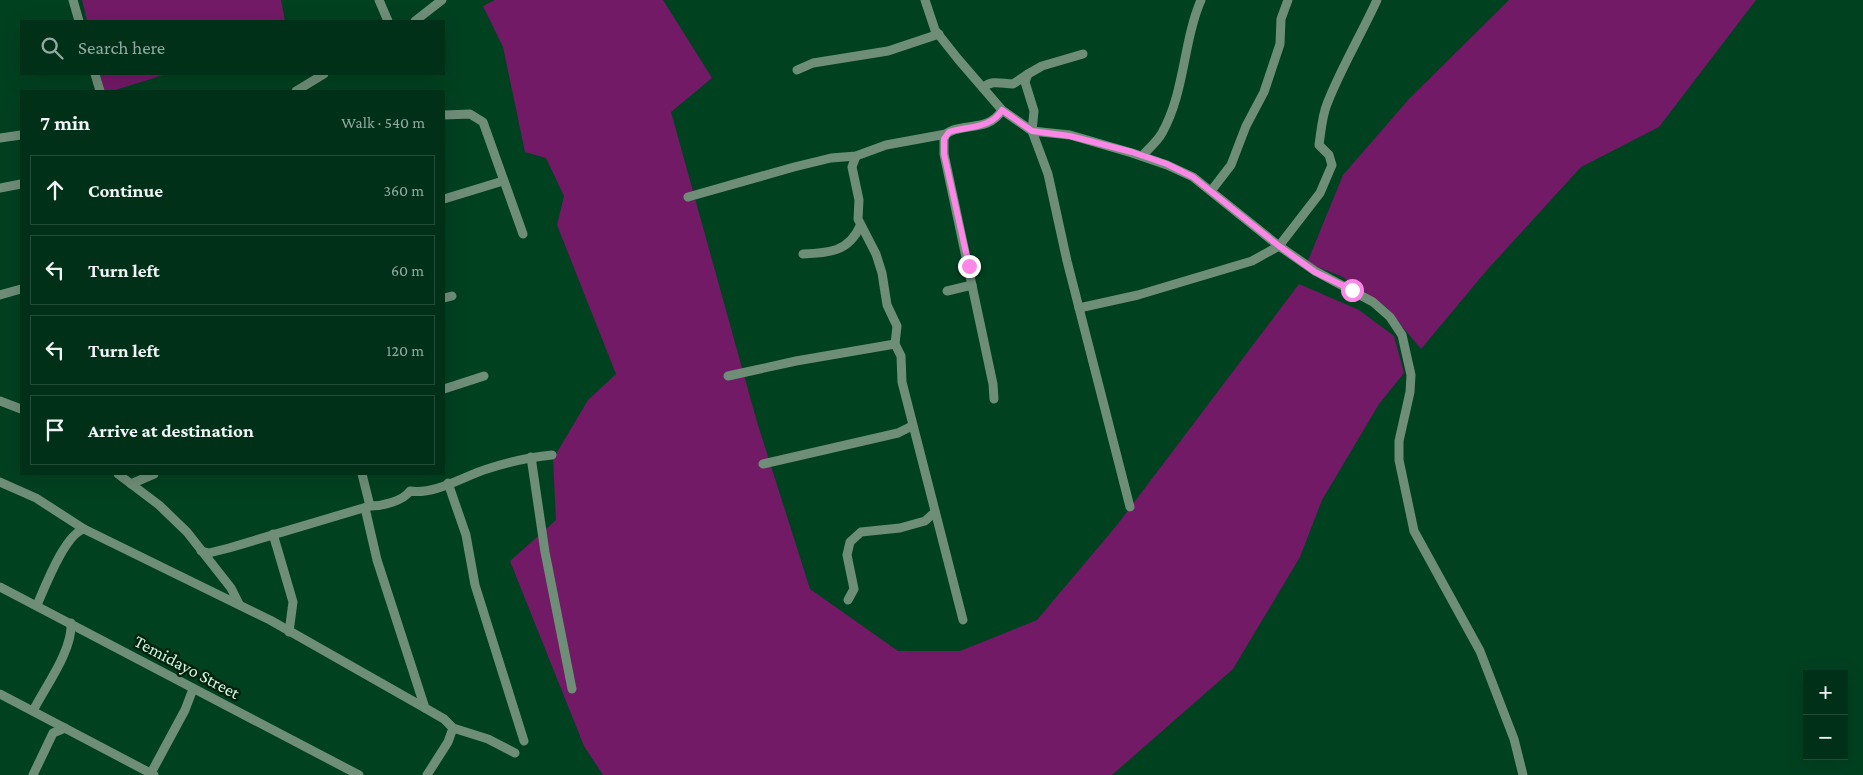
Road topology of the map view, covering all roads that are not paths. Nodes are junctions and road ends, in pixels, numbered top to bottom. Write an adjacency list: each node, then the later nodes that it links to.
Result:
1 (73, 0): 8 (street)
2 (379, 0): 9 (street)
3 (925, 0): 11 (street)
4 (1200, 0): 27 (street)
5 (1288, 0): 31 (street)
6 (1377, 0): 36 (street)
7 (436, 1): 10 (street)
8 (79, 20)
9 (388, 20)
10 (417, 20)
11 (938, 34): 13 (street); 17 (street)
12 (1083, 54): 14 (street)
13 (797, 70)
14 (1028, 74): 17 (street); 22 (street)
15 (95, 75): 18 (street)
16 (323, 75): 19 (street)
17 (983, 88): 20 (street)
18 (100, 90)
19 (300, 90)
20 (1002, 110): 22 (street); 23 (street)
21 (445, 115): 28 (street)
22 (1032, 131): 27 (street); 42 (street)
23 (946, 134): 26 (street); 38 (street)
24 (20, 135): 25 (street)
25 (0, 138)
26 (856, 156): 32 (street); 34 (street)
27 (1142, 156): 31 (street)
28 (502, 181): 33 (street); 35 (street)
29 (20, 184): 30 (street)
30 (0, 188)
31 (1211, 191): 36 (street)
32 (688, 197)
33 (445, 199)
34 (860, 226): 37 (street); 43 (street)
35 (523, 234)
36 (1279, 246): 42 (street); 88 (street)
37 (803, 254)
38 (972, 284): 40 (street); 48 (street)
39 (20, 289): 41 (street)
40 (947, 291)
41 (0, 295)
42 (1079, 308): 61 (street)
43 (895, 344): 45 (street); 50 (street)
44 (484, 376): 46 (street)
45 (728, 376)
46 (445, 389)
47 (1, 399): 49 (street)
48 (994, 399)
49 (20, 408)
50 (912, 426): 53 (street); 62 (street)
51 (552, 455): 52 (street)
52 (531, 457): 58 (street); 74 (street)
53 (762, 464)
54 (119, 475): 59 (street)
55 (152, 475): 59 (street)
56 (362, 475): 60 (street)
57 (0, 482): 63 (street)
58 (448, 483): 60 (street); 82 (street)
59 (131, 484): 65 (street)
60 (367, 507): 64 (street); 76 (street)
61 (1130, 508)
62 (935, 512): 67 (street); 70 (street)
63 (84, 529): 68 (street); 69 (street)
64 (273, 534): 65 (street); 72 (street)
65 (201, 551): 68 (street)
66 (0, 587): 69 (street, Temidayo Street)
67 (848, 600)
68 (239, 604): 72 (street)
69 (37, 606): 71 (street, Temidayo Street)
70 (963, 620)
71 (71, 623): 73 (street, Temidayo Street); 77 (street)
72 (289, 632): 76 (street)
73 (193, 689): 84 (street); 86 (street, Temidayo Street)
74 (572, 689)
75 (0, 694): 77 (street)
76 (425, 708): 80 (street)
77 (33, 711): 78 (street)
78 (46, 718): 79 (street); 81 (street)
79 (65, 728): 81 (street); 84 (street)
80 (453, 728): 83 (street); 87 (street)
81 (54, 733): 85 (street)
82 (524, 741)
83 (515, 753)
84 (152, 774)
85 (33, 775)
86 (360, 775)
87 (427, 775)
88 (1523, 775)

